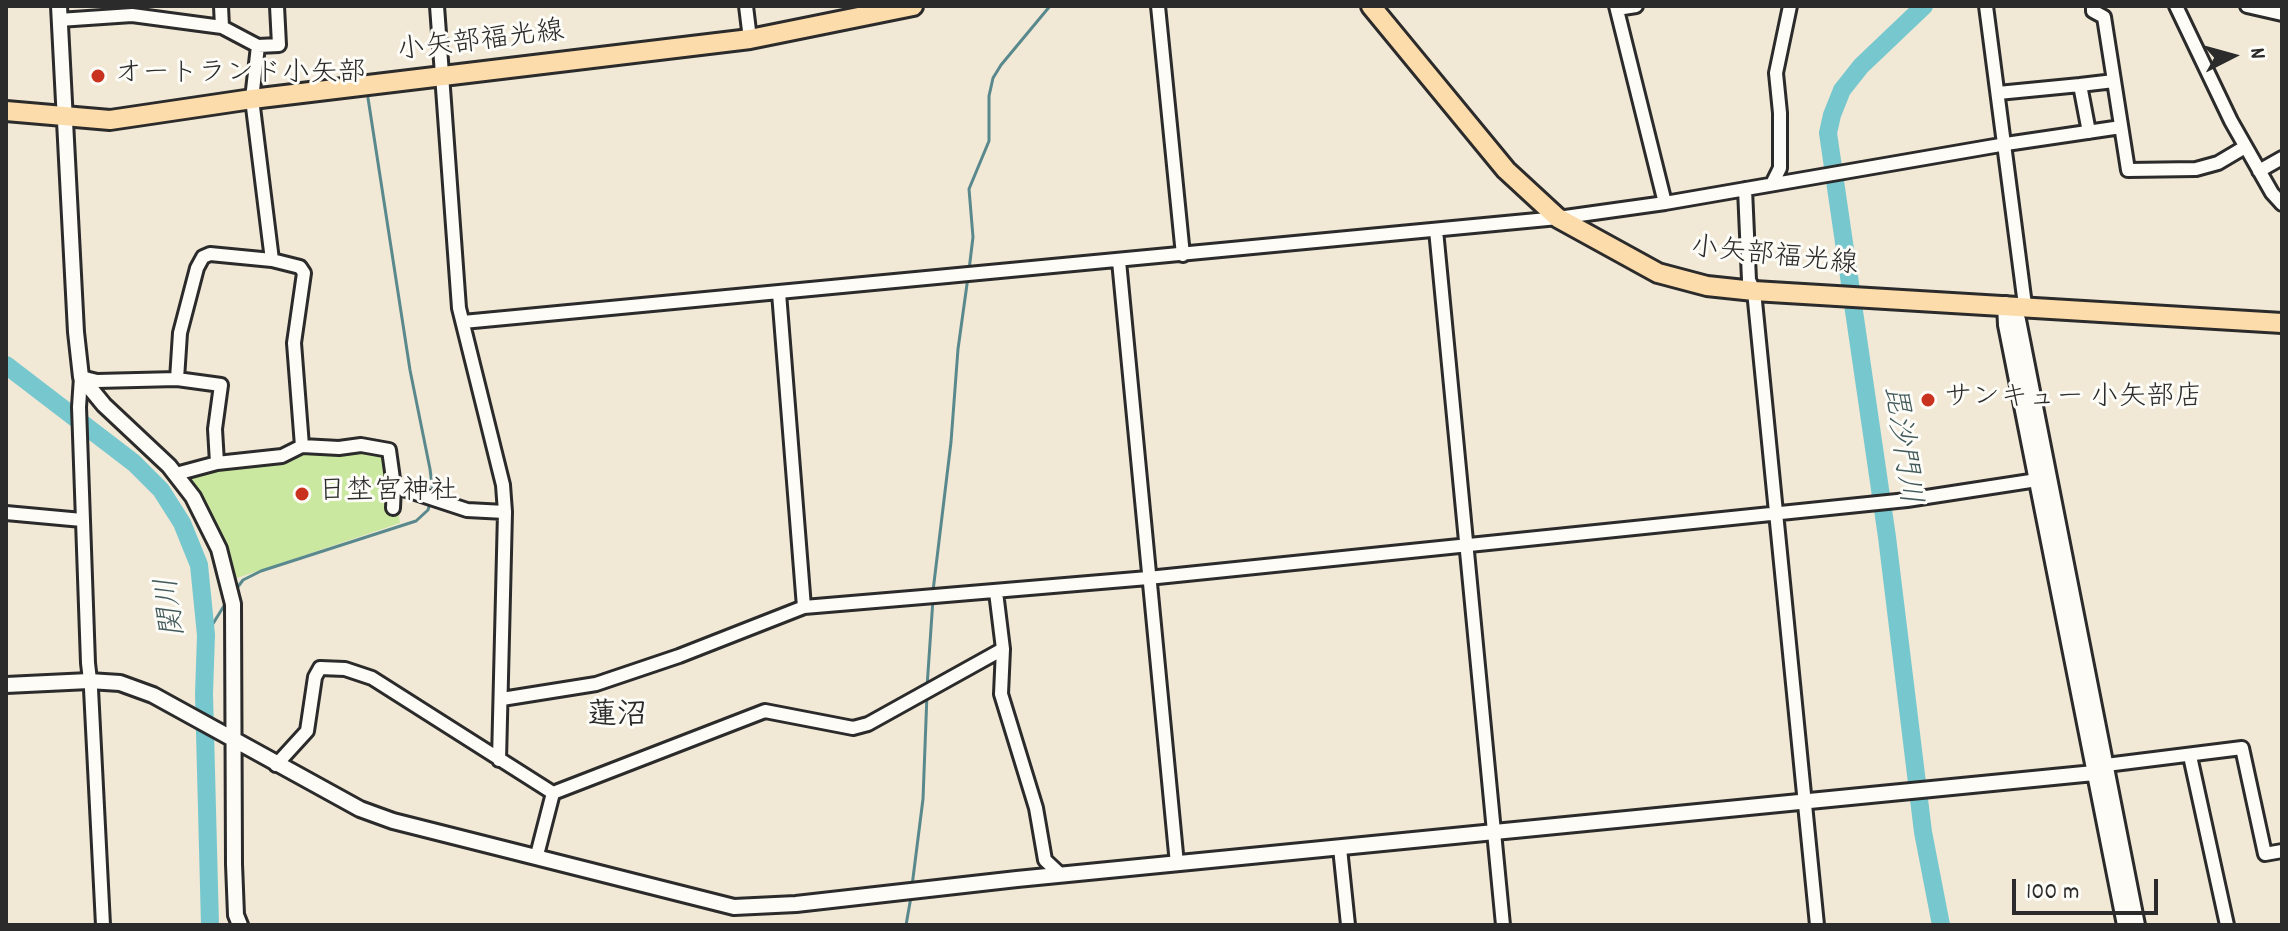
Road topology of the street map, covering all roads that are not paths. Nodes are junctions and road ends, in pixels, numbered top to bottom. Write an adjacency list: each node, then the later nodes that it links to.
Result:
1 (221, 6): 17 (street)
2 (277, 6): 19 (street)
3 (437, 6): 20 (street)
4 (746, 6): 18 (street)
5 (913, 6): 18 (main road, 小矢部福光線)
6 (1158, 6): 39 (street)
7 (1371, 6): 37 (main road, 小矢部福光線)
8 (1636, 6): 14 (street)
9 (1790, 6): 33 (street)
10 (1986, 6): 23 (street)
11 (2093, 6): 21 (street)
12 (2247, 6): 16 (street)
13 (2179, 7): 30 (street)
14 (1616, 8): 35 (street)
15 (59, 13): 17 (street); 26 (street)
16 (2282, 14)
17 (222, 27): 19 (street)
18 (750, 39): 20 (main road, 小矢部福光線)
19 (258, 46): 24 (street)
20 (441, 77): 24 (main road, 小矢部福光線); 46 (street)
21 (2114, 81): 22 (street); 27 (street)
22 (2080, 85): 23 (street); 28 (street)
23 (1998, 93): 29 (street)
24 (252, 99): 26 (main road, 小矢部福光線); 40 (street)
25 (6, 111): 26 (main road, 小矢部福光線)
26 (64, 118): 48 (street)
27 (2121, 127): 28 (street); 30 (street)
28 (2089, 132): 29 (street)
29 (2006, 144): 33 (street); 45 (street)
30 (2245, 147): 32 (street)
31 (2282, 158): 32 (street)
32 (2259, 171): 36 (street)
33 (1772, 184): 34 (street)
34 (1745, 189): 35 (street); 42 (street)
35 (1665, 203): 37 (street)
36 (2282, 204)
37 (1558, 218): 38 (street); 42 (main road, 小矢部福光線)
38 (1436, 230): 39 (street); 60 (street)
39 (1183, 255): 41 (street)
40 (272, 260): 49 (street); 50 (street)
41 (1119, 261): 43 (street); 61 (street)
42 (1754, 291): 44 (main road, 小矢部福光線); 56 (street)
43 (779, 293): 46 (street); 63 (street)
44 (2005, 304): 45 (main road, 小矢部福光線); 53 (street); 72 (street)
45 (2025, 305): 47 (main road, 小矢部福光線)
46 (463, 322): 57 (street)
47 (2282, 323)
48 (81, 377): 49 (street); 52 (street); 59 (street)
49 (177, 379): 51 (street)
50 (302, 446): 51 (street); 54 (street)
51 (217, 463): 52 (street)
52 (176, 474): 68 (street)
53 (2037, 480): 56 (street); 72 (street)
54 (394, 486): 55 (street); 57 (street)
55 (393, 508)
56 (1777, 511): 60 (street); 74 (street)
57 (505, 512): 67 (street)
58 (6, 513): 59 (street)
59 (82, 520): 65 (street)
60 (1466, 544): 61 (street); 75 (street)
61 (1148, 578): 62 (street); 79 (street)
62 (996, 592): 63 (street); 64 (street)
63 (804, 607): 67 (street)
64 (1003, 649): 73 (street); 80 (street)
65 (89, 681): 66 (street); 68 (street); 81 (street)
66 (6, 685)
67 (502, 699): 70 (street)
68 (235, 740): 71 (street); 82 (street)
69 (2190, 756): 72 (street); 77 (street); 88 (street)
70 (499, 760): 71 (street); 73 (street)
71 (276, 765): 78 (street)
72 (2100, 769): 74 (street); 86 (street); 87 (street)
73 (553, 793): 78 (street)
74 (1804, 802): 75 (street); 85 (street)
75 (1495, 832): 76 (street); 84 (street)
76 (1340, 848): 79 (street); 83 (street)
77 (2282, 851)
78 (537, 855): 80 (street)
79 (1177, 864): 80 (street)
80 (1061, 875)
81 (103, 925)
82 (240, 925)
83 (1348, 925)
84 (1503, 925)
85 (1817, 925)
86 (2125, 925)
87 (2137, 925)
88 (2227, 925)

